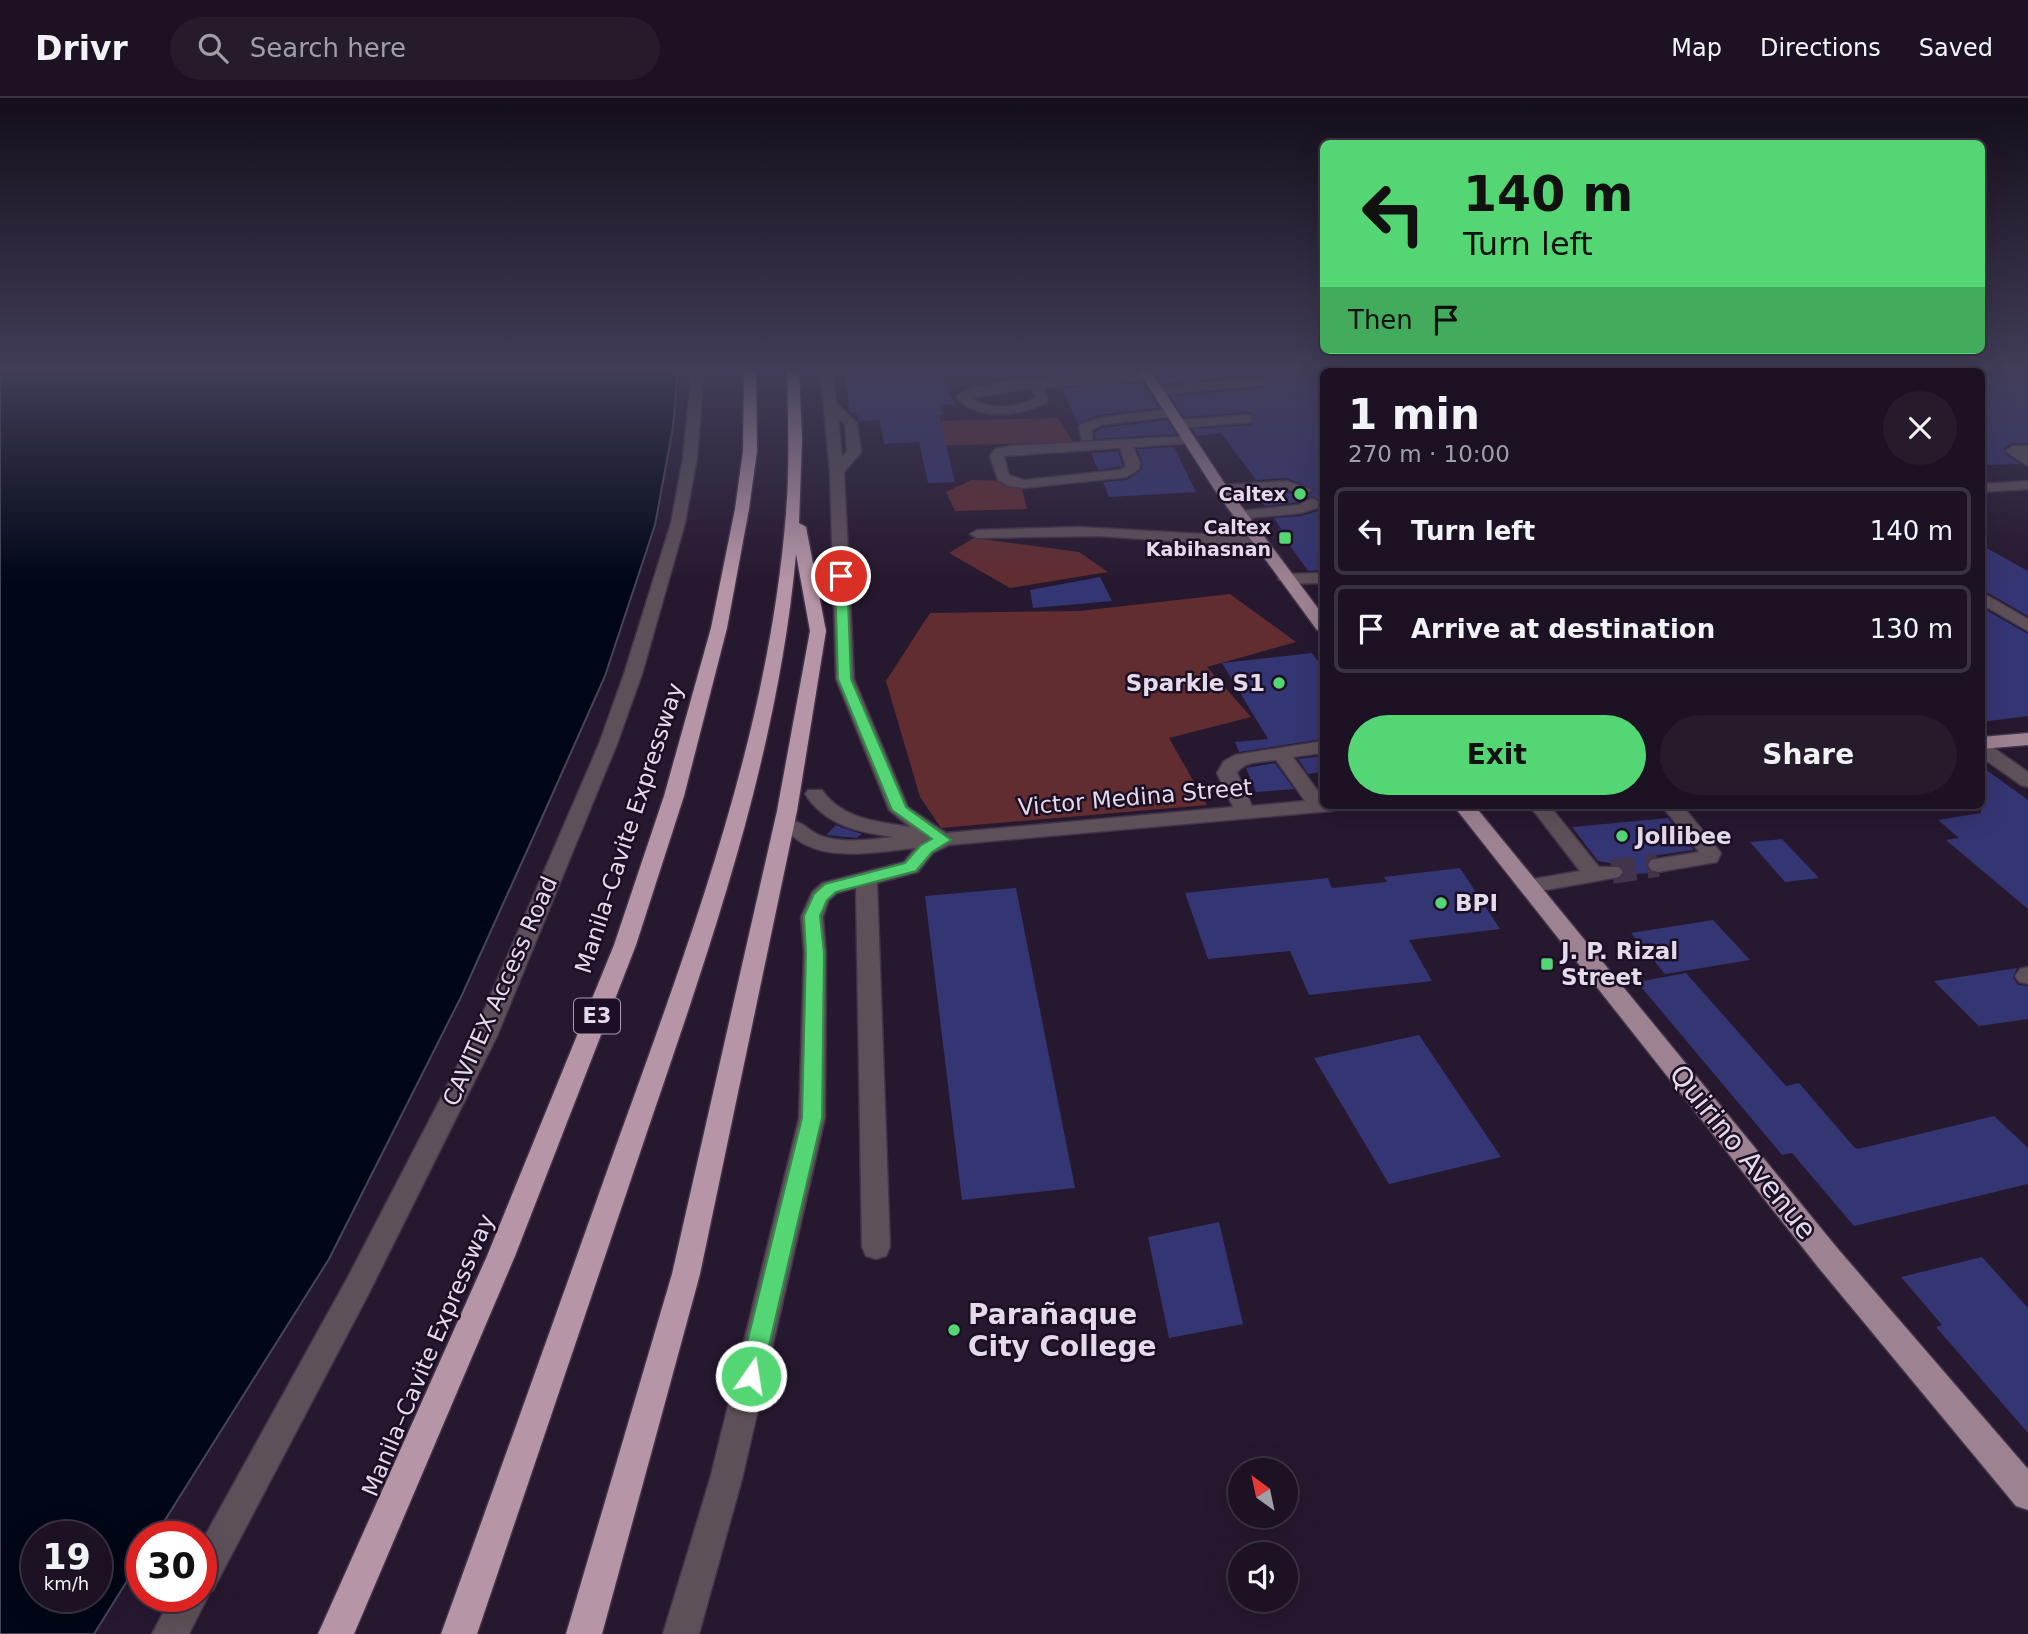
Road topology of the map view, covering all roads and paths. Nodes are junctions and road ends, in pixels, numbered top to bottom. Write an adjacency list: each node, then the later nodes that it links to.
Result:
1 (691, 439): 41 (street, CAVITEX Access Road)
2 (750, 439): 44 (highway, Manila–Cavite Expressway / E3)
3 (797, 439): 12 (highway)
4 (834, 439): 35 (street)
5 (1189, 440): 6 (street); 10 (main road)
6 (1125, 445): 6 (street)
7 (2028, 450): 8 (street)
8 (2028, 462)
9 (2028, 485): 11 (street)
10 (1221, 488): 13 (main road); 13 (street)
11 (1985, 488)
12 (796, 508): 45 (highway); 46 (highway)
13 (1239, 514): 15 (main road)
14 (977, 534): 15 (street)
15 (1258, 541): 17 (main road)
16 (1320, 578): 17 (street)
17 (1286, 579): 19 (main road)
18 (1985, 599): 20 (street)
19 (1320, 622)
20 (2028, 626)
21 (2028, 739): 22 (main road)
22 (1985, 745)
23 (1320, 748): 25 (street)
24 (1985, 749): 26 (street)
25 (1281, 754): 28 (street); 33 (street)
26 (2028, 781)
27 (816, 794): 35 (street)
28 (1320, 799)
29 (1320, 805): 33 (street, Victor Medina Street)
30 (1466, 809): 38 (main road, Quirino Avenue)
31 (1543, 809): 38 (street)
32 (1674, 809): 36 (street)
33 (1245, 811): 35 (street, Victor Medina Street)
34 (794, 826): 35 (street)
35 (943, 840): 37 (street)
36 (1658, 865)
37 (866, 878): 39 (street); 47 (street)
38 (1529, 886): 40 (main road, Quirino Avenue)
39 (876, 1247)
40 (2028, 1494)
41 (217, 1548)
42 (182, 1612): 43 (street)
43 (170, 1634)
44 (336, 1634)
45 (459, 1634)
46 (584, 1634)
47 (681, 1634)

